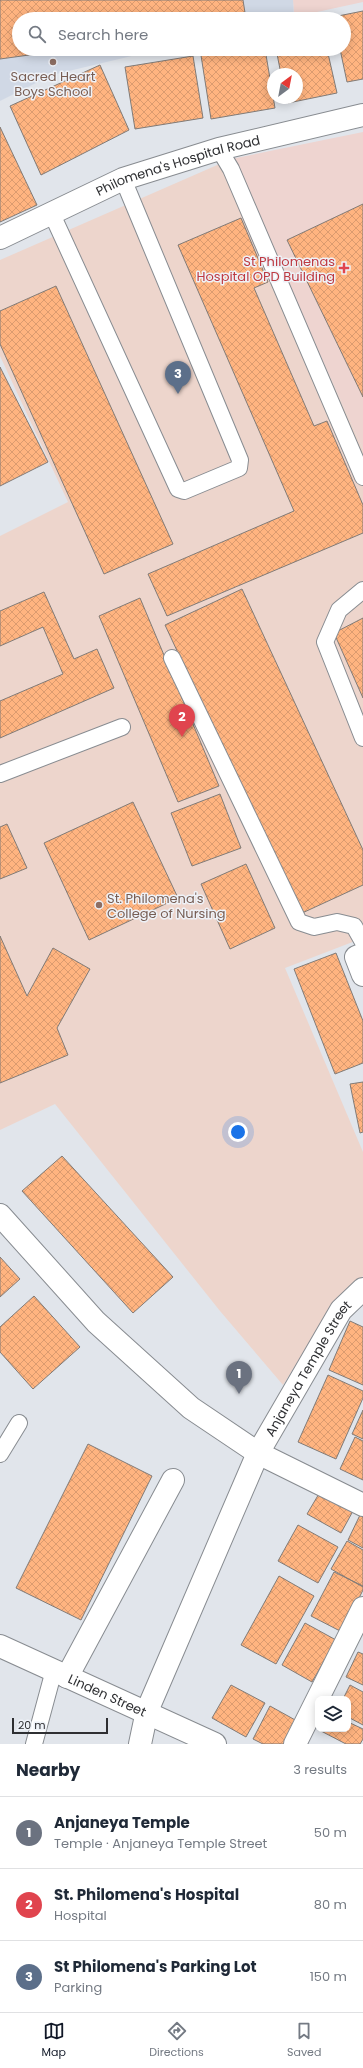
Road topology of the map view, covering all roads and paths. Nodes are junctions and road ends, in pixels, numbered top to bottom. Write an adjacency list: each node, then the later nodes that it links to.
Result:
1 (363, 115): 2 (street, Philomena's Hospital Road)
2 (219, 148): 3 (street, Philomena's Hospital Road); 6 (lane)
3 (123, 180): 4 (street, Philomena's Hospital Road); 4 (lane)
4 (52, 212): 5 (street, Philomena's Hospital Road)
5 (0, 238)
6 (363, 477)
7 (363, 590): 10 (lane)
8 (172, 658): 12 (lane)
9 (122, 726): 11 (lane)
10 (363, 738)
11 (0, 774)
12 (359, 921): 13 (lane)
13 (363, 942)
14 (363, 954): 15 (street)
15 (363, 975)
16 (0, 1215): 19 (street)
17 (363, 1289): 19 (street, Anjaneya Temple Street)
18 (19, 1423): 20 (lane)
19 (258, 1452): 22 (street); 26 (street, Anjaneya Temple Street)
20 (0, 1454)
21 (172, 1480): 25 (street)
22 (363, 1505)
23 (363, 1608): 30 (street)
24 (0, 1646): 25 (street, Linden Street)
25 (61, 1674): 26 (street, Linden Street); 27 (lane)
26 (147, 1711): 28 (street, Anjaneya Temple Street); 29 (street, Linden Street)
27 (34, 1744)
28 (140, 1744)
29 (216, 1744)
30 (295, 1744)

